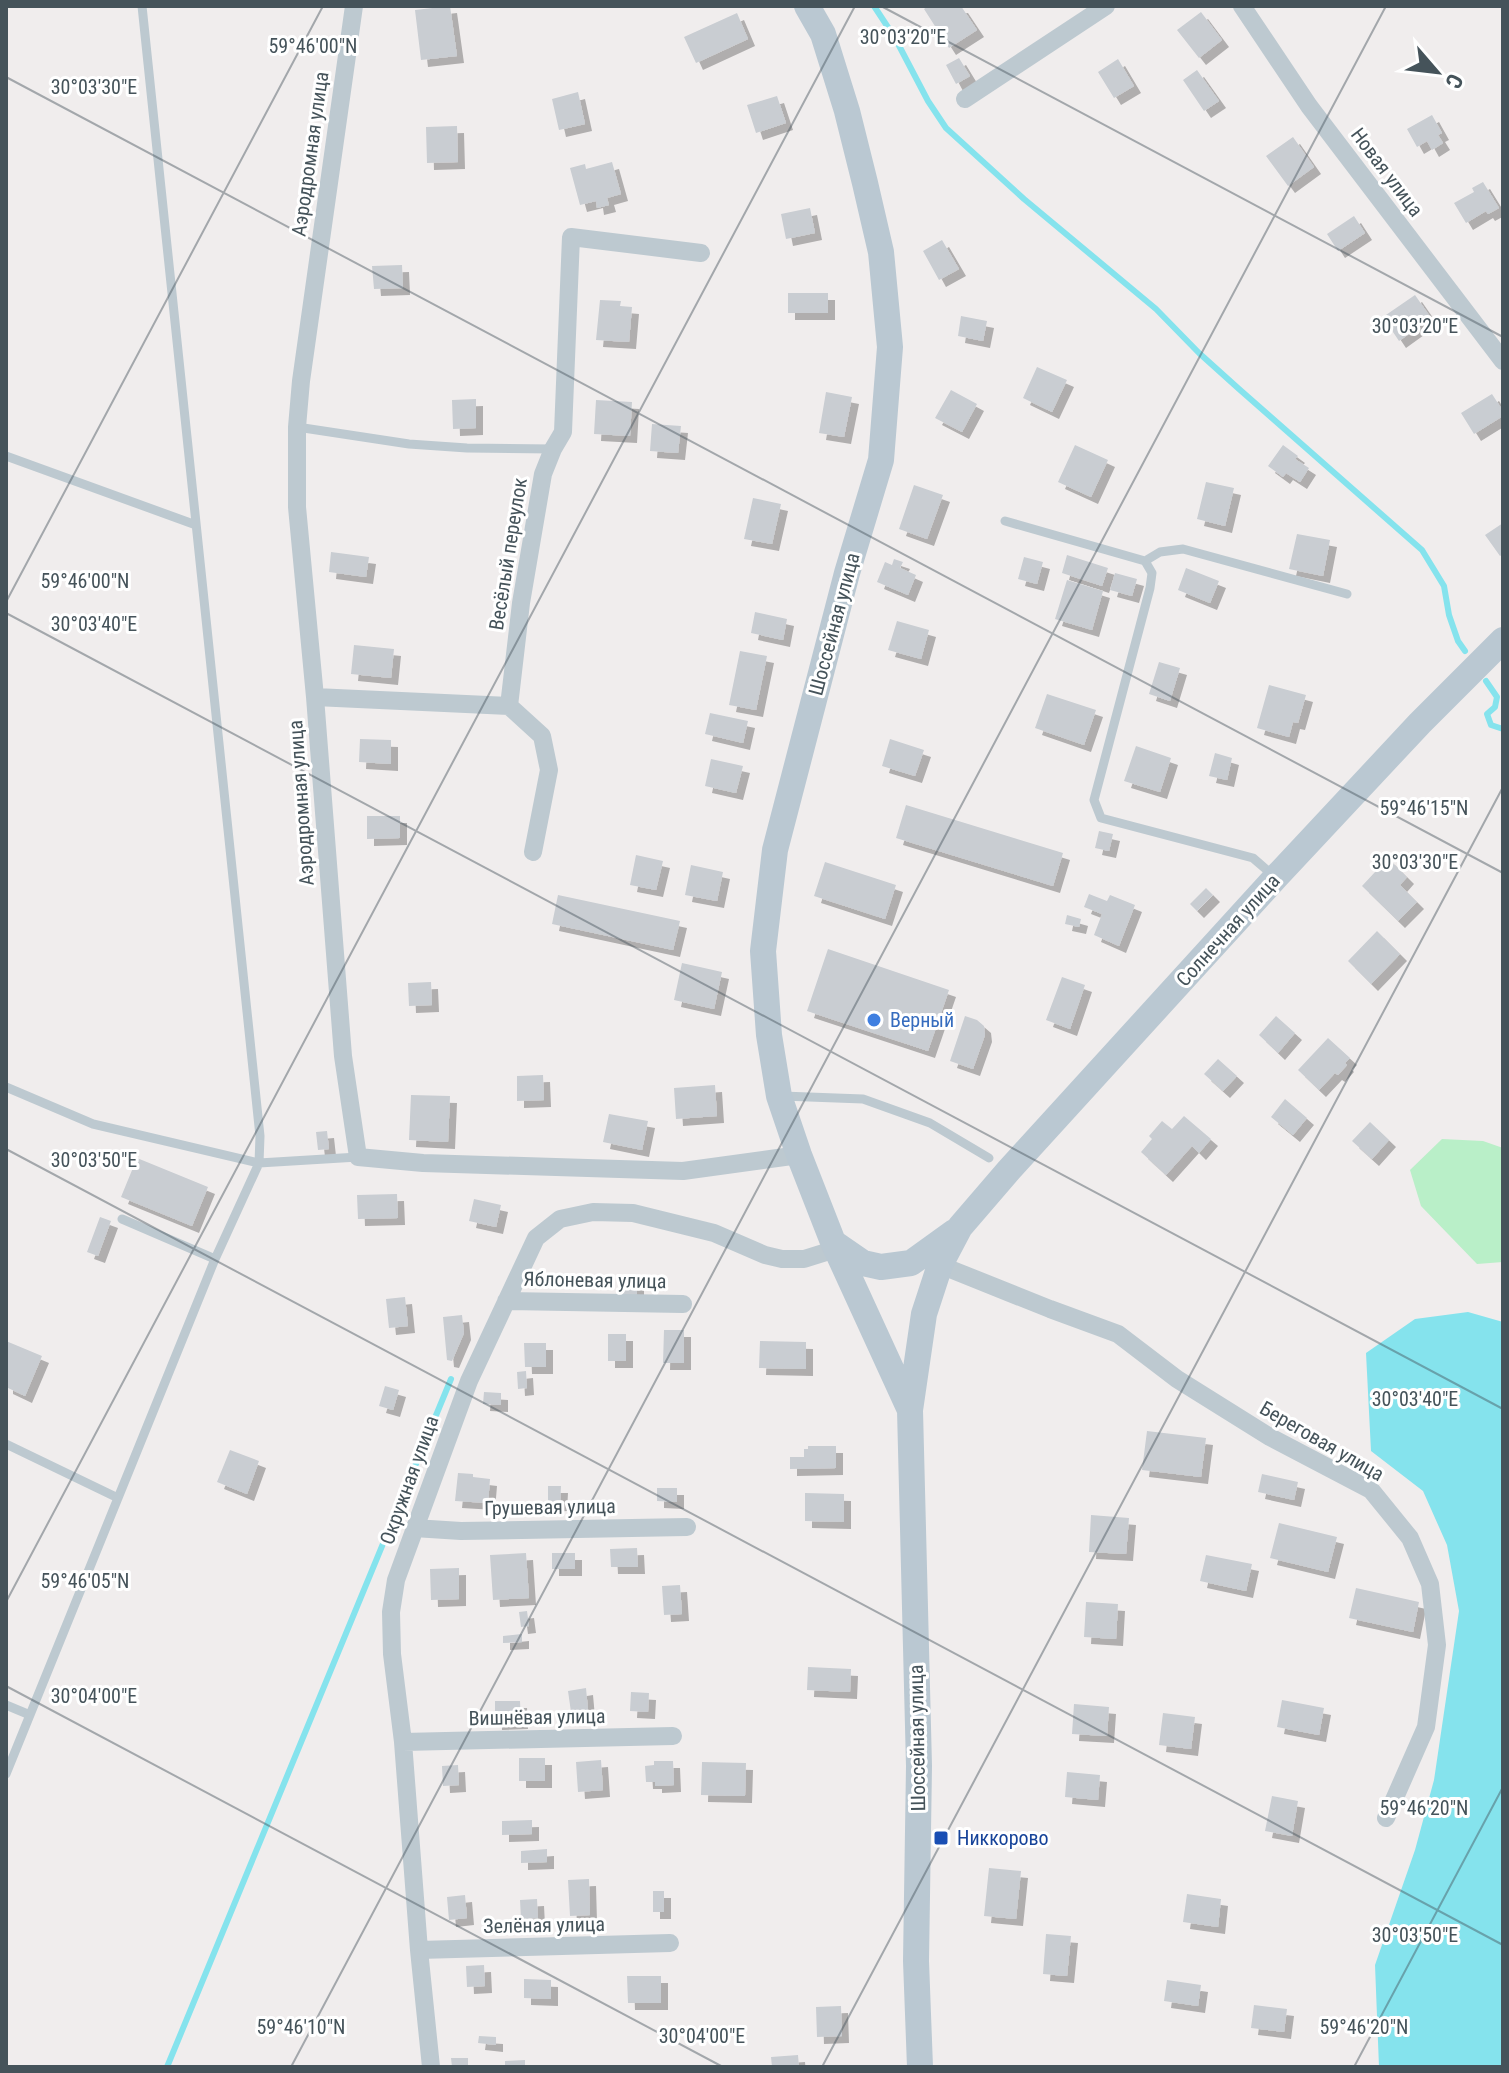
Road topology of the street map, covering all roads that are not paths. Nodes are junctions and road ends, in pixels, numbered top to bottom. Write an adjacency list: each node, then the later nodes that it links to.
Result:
1 (142, 6): 13 (lane)
2 (354, 6): 9 (street, Аэродромная улица)
3 (807, 6): 22 (main road, Шоссейная улица)
4 (1106, 6): 6 (street)
5 (1242, 6): 8 (street, Новая улица)
6 (965, 99)
7 (701, 253): 10 (street, Весёлый переулок)
8 (1503, 361)
9 (297, 427): 10 (lane); 17 (street, Аэродромная улица)
10 (553, 449): 18 (street, Весёлый переулок)
11 (6, 456): 13 (lane)
12 (1005, 521): 14 (lane)
13 (196, 525): 26 (lane)
14 (1145, 561): 15 (lane); 20 (lane)
15 (1347, 594)
16 (1503, 640): 20 (main road, Солнечная улица)
17 (315, 697): 18 (street); 24 (street, Аэродромная улица)
18 (509, 706): 19 (street)
19 (533, 852)
20 (1276, 877): 28 (main road, Солнечная улица)
21 (6, 1087): 26 (lane)
22 (779, 1096): 23 (main road, Шоссейная улица); 25 (lane)
23 (799, 1155): 24 (street); 29 (main road, Шоссейная улица)
24 (358, 1157): 26 (lane)
25 (989, 1158)
26 (259, 1163): 30 (lane)
27 (122, 1219): 30 (lane)
28 (960, 1227): 29 (main road); 31 (main road)
29 (834, 1246): 32 (street, Окружная улица); 34 (main road, Шоссейная улица)
30 (215, 1259): 36 (lane)
31 (940, 1265): 34 (main road); 44 (street, Береговая улица)
32 (506, 1301): 33 (street, Яблоневая улица); 38 (street, Окружная улица)
33 (683, 1304)
34 (910, 1410): 48 (main road, Шоссейная улица)
35 (6, 1444): 36 (lane)
36 (118, 1498): 40 (lane)
37 (687, 1527): 38 (street, Грушевая улица)
38 (414, 1528): 42 (street, Окружная улица)
39 (6, 1705): 40 (lane)
40 (30, 1715): 43 (lane)
41 (673, 1736): 42 (street, Вишнёвая улица)
42 (403, 1742): 46 (street, Окружная улица)
43 (6, 1774)
44 (1386, 1818)
45 (670, 1943): 46 (street, Зелёная улица)
46 (419, 1950): 47 (street, Окружная улица)
47 (431, 2067)
48 (920, 2067)

